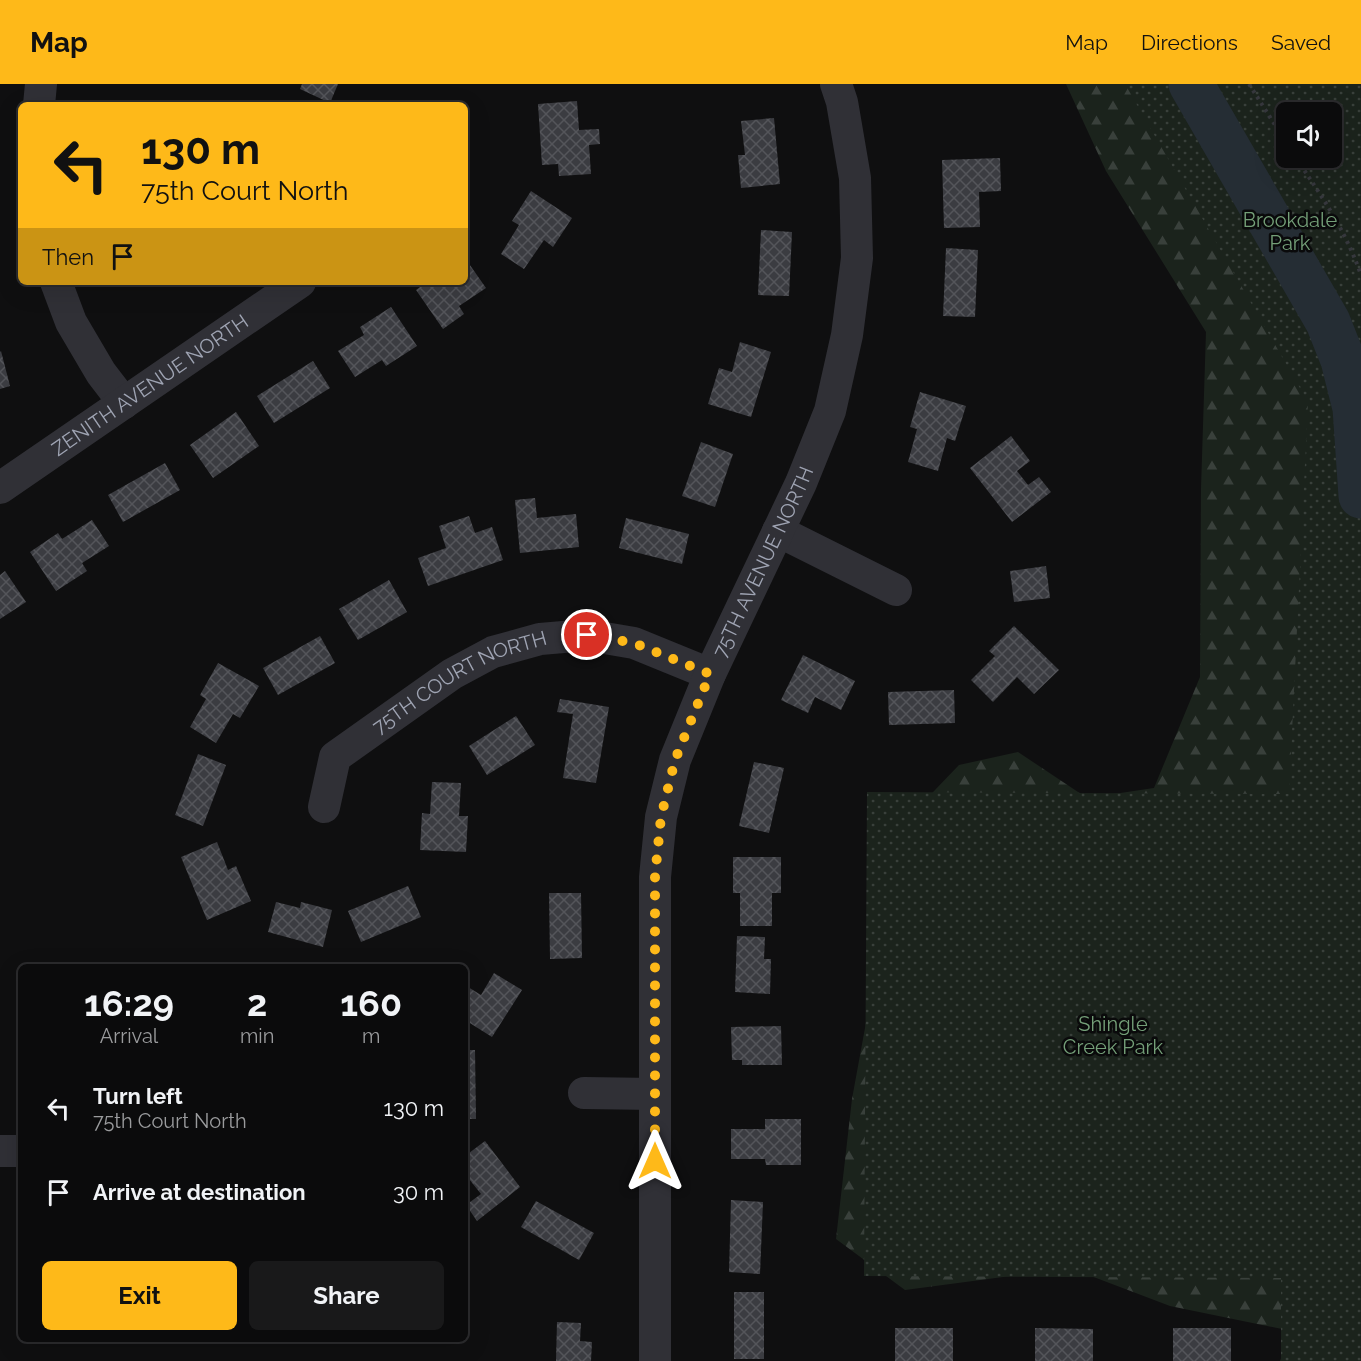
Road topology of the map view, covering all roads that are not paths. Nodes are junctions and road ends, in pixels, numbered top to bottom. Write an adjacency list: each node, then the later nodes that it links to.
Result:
1 (41, 84): 3 (street)
2 (836, 84): 8 (street, 75TH AVENUE NORTH)
3 (39, 102)
4 (57, 285): 6 (street)
5 (296, 285): 6 (street, ZENITH AVENUE NORTH)
6 (124, 403): 7 (street, ZENITH AVENUE NORTH)
7 (0, 488)
8 (778, 531): 9 (street); 10 (street, 75TH AVENUE NORTH)
9 (896, 590)
10 (710, 674): 11 (street, 75TH COURT NORTH); 13 (street, 75TH AVENUE NORTH)
11 (324, 807)
12 (584, 1093): 13 (street)
13 (655, 1094): 14 (street, 75TH AVENUE NORTH)
14 (655, 1361)

